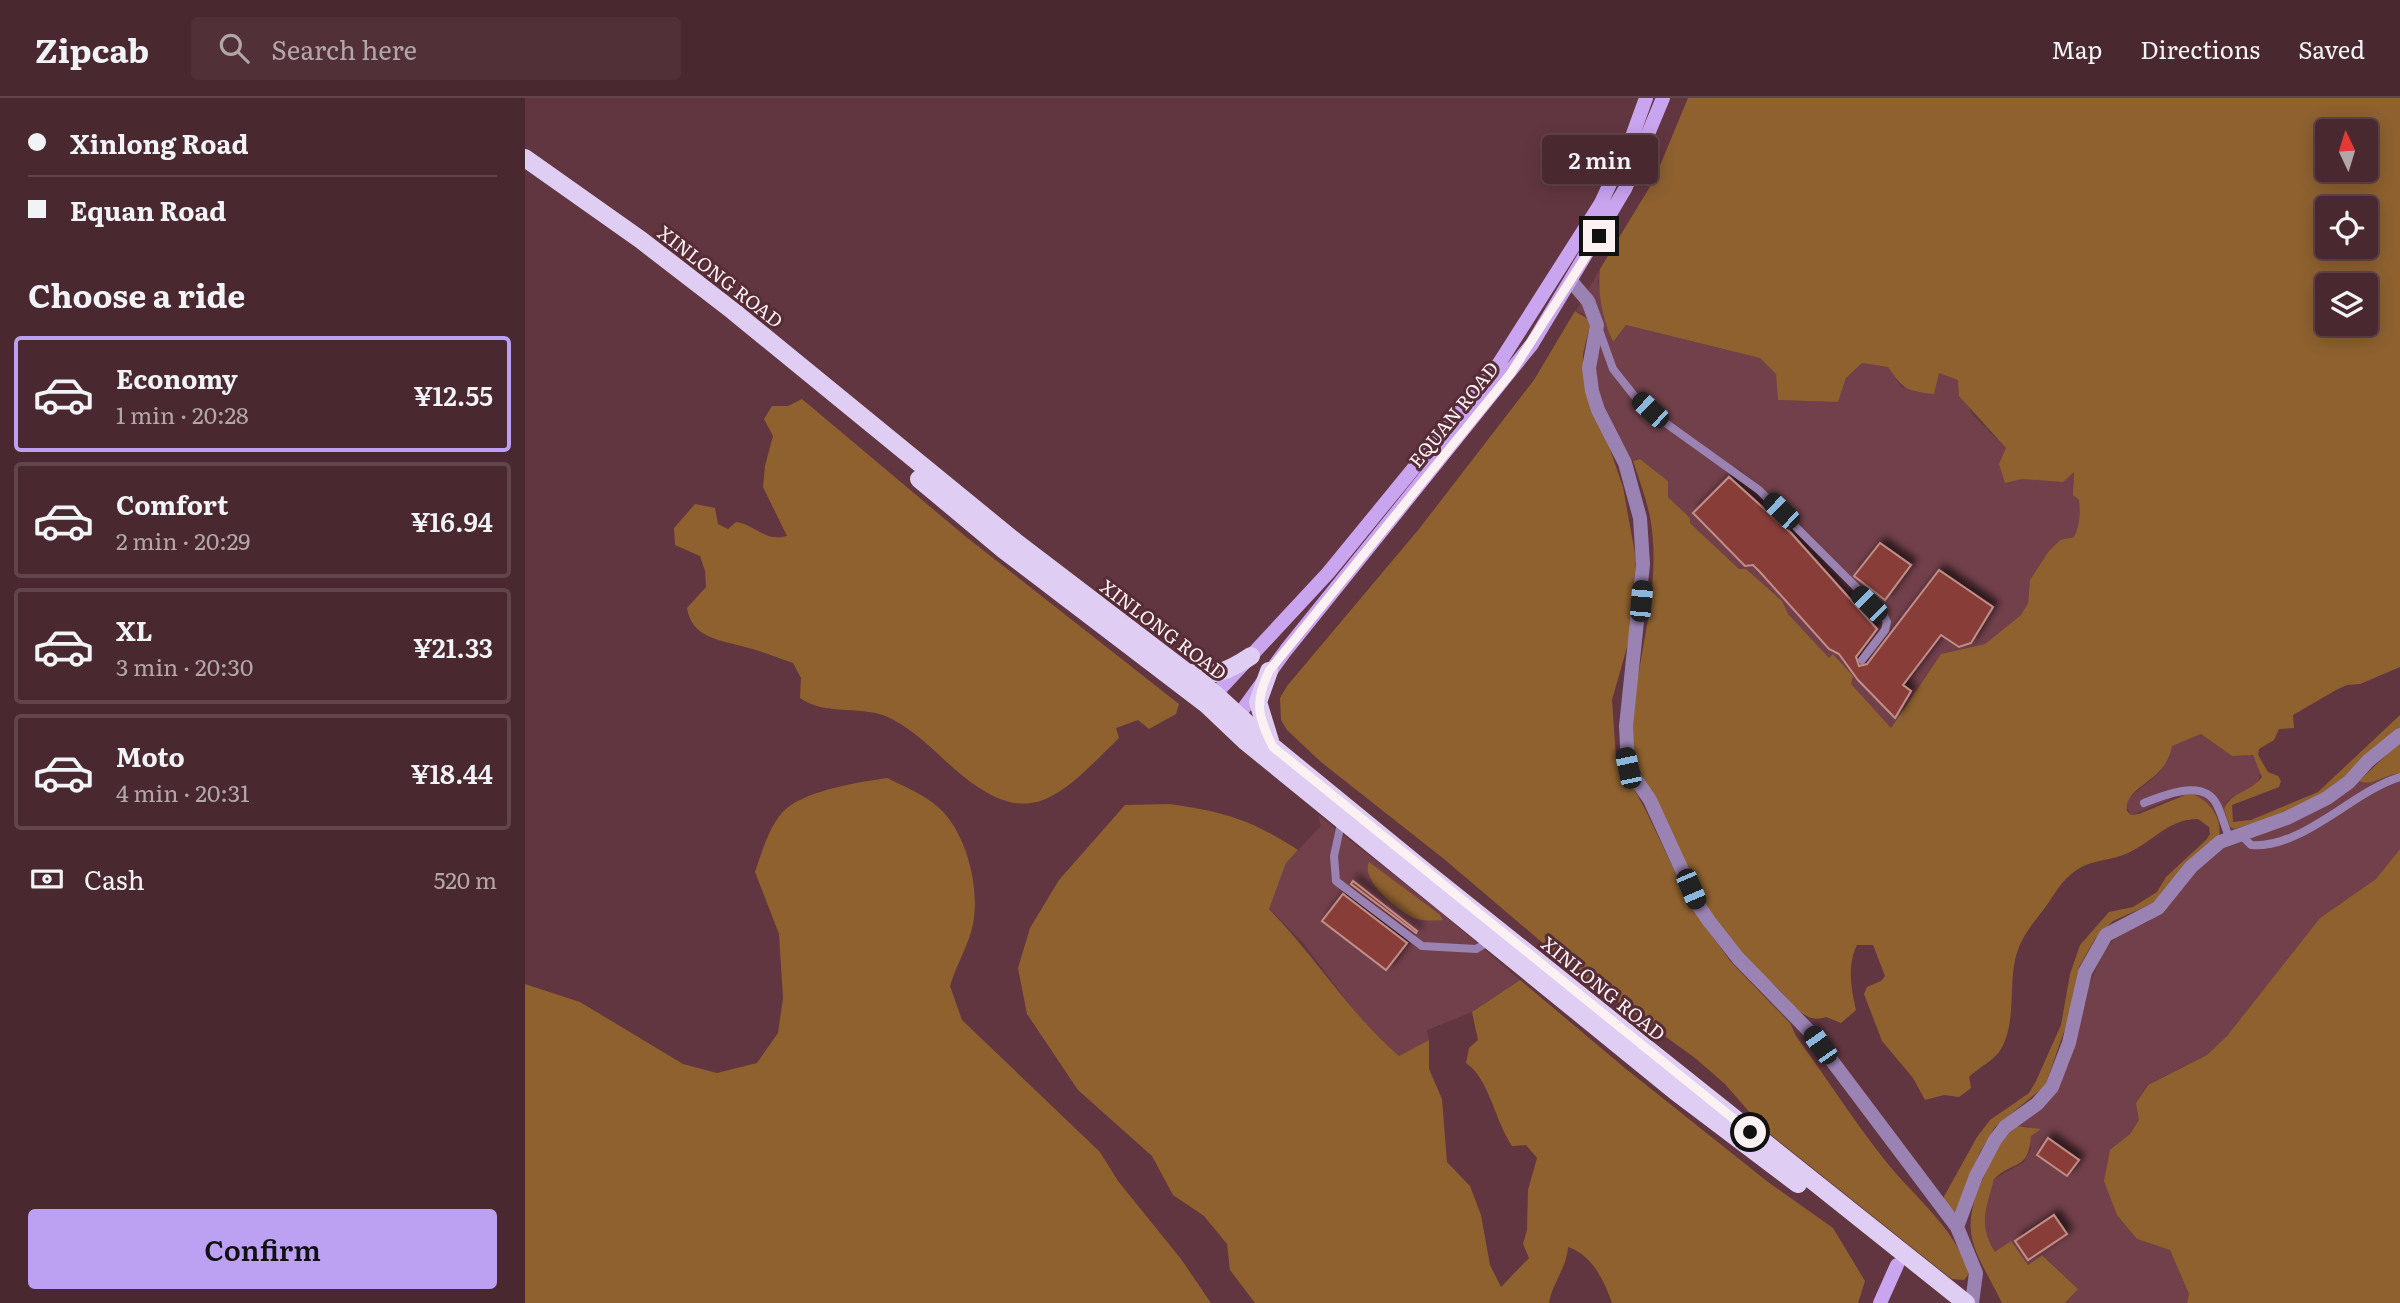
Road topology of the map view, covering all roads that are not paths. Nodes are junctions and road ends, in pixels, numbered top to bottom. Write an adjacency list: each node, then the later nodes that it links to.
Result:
1 (1646, 98): 7 (main road, EQUAN ROAD)
2 (1663, 98): 5 (main road, EQUAN ROAD)
3 (525, 158): 9 (main road, XINLONG ROAD)
4 (525, 165): 11 (main road, XINLONG ROAD)
5 (1571, 281): 6 (street); 10 (main road, EQUAN ROAD)
6 (1597, 325): 8 (lane); 22 (street)
7 (1251, 656): 9 (main road); 11 (main road, EQUAN ROAD)
8 (1862, 660)
9 (1186, 671): 11 (main road, XINLONG ROAD)
10 (1269, 671): 12 (main road, EQUAN ROAD); 14 (main road)
11 (1211, 699): 12 (main road, XINLONG ROAD)
12 (1234, 721): 14 (main road, XINLONG ROAD); 19 (main road, XINLONG ROAD)
13 (2400, 735): 16 (street)
14 (1273, 747): 26 (main road, XINLONG ROAD)
15 (2400, 777): 17 (lane)
16 (2350, 782): 17 (lane); 20 (street)
17 (2364, 794): 20 (lane)
18 (2144, 803): 20 (lane)
19 (1342, 819): 21 (main road, XINLONG ROAD); 21 (lane)
20 (2235, 835): 22 (street)
21 (1490, 940): 23 (main road, XINLONG ROAD)
22 (1957, 1227): 27 (street)
23 (1897, 1265): 24 (main road); 25 (main road, XINLONG ROAD)
24 (1880, 1303)
25 (1945, 1303)
26 (1966, 1303)
27 (1972, 1303)

